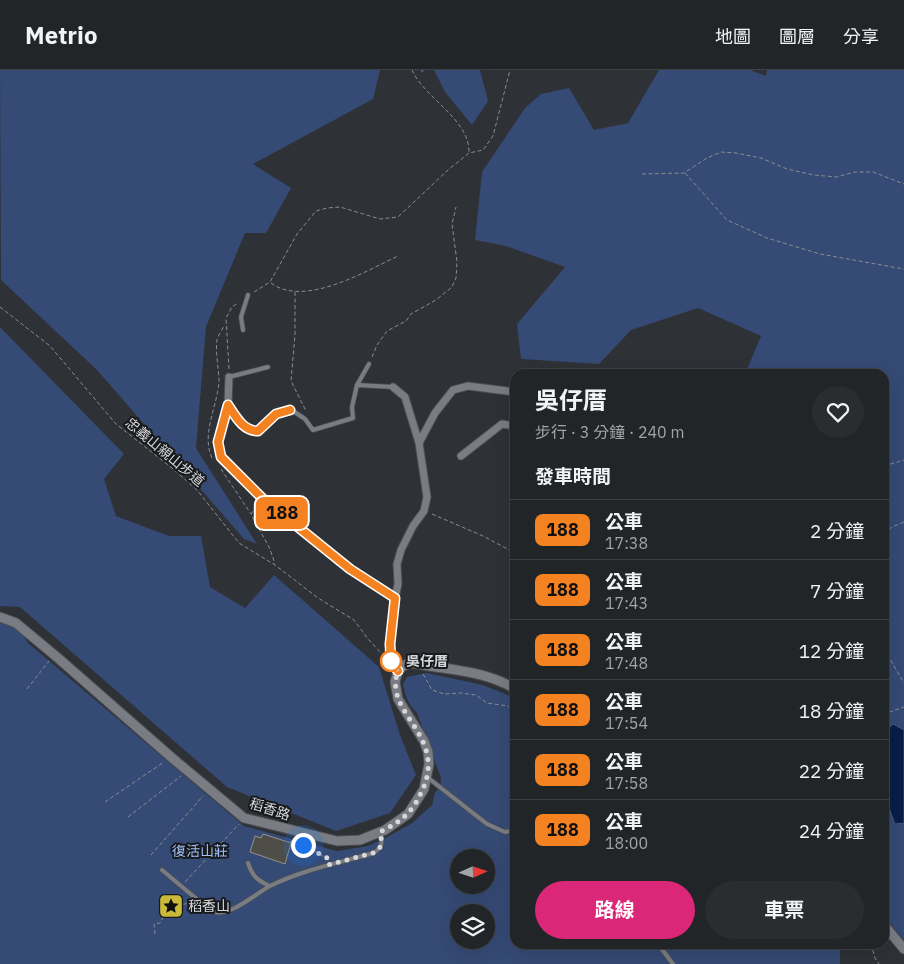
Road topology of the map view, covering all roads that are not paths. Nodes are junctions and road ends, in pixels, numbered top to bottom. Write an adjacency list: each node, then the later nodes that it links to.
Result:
1 (248, 295): 2 (lane)
2 (242, 330)
3 (369, 364): 6 (lane)
4 (268, 367): 5 (lane)
5 (230, 377): 9 (street)
6 (356, 385): 7 (lane); 9 (lane)
7 (394, 387): 11 (street)
8 (510, 391): 11 (street)
9 (228, 405): 13 (street)
10 (510, 425): 12 (street)
11 (419, 443): 13 (street)
12 (461, 456)
13 (395, 598): 15 (street)
14 (0, 617): 19 (street, 稻香路)
15 (398, 671): 16 (street); 17 (street, 稻香路)
16 (510, 686)
17 (427, 777): 18 (lane); 19 (street, 稻香路)
18 (510, 831)
19 (380, 832): 22 (lane)
20 (248, 863): 22 (lane)
21 (162, 870): 22 (lane)
22 (270, 886)
23 (889, 931): 25 (street)
24 (662, 949): 26 (lane)
25 (904, 949)
26 (673, 964)

